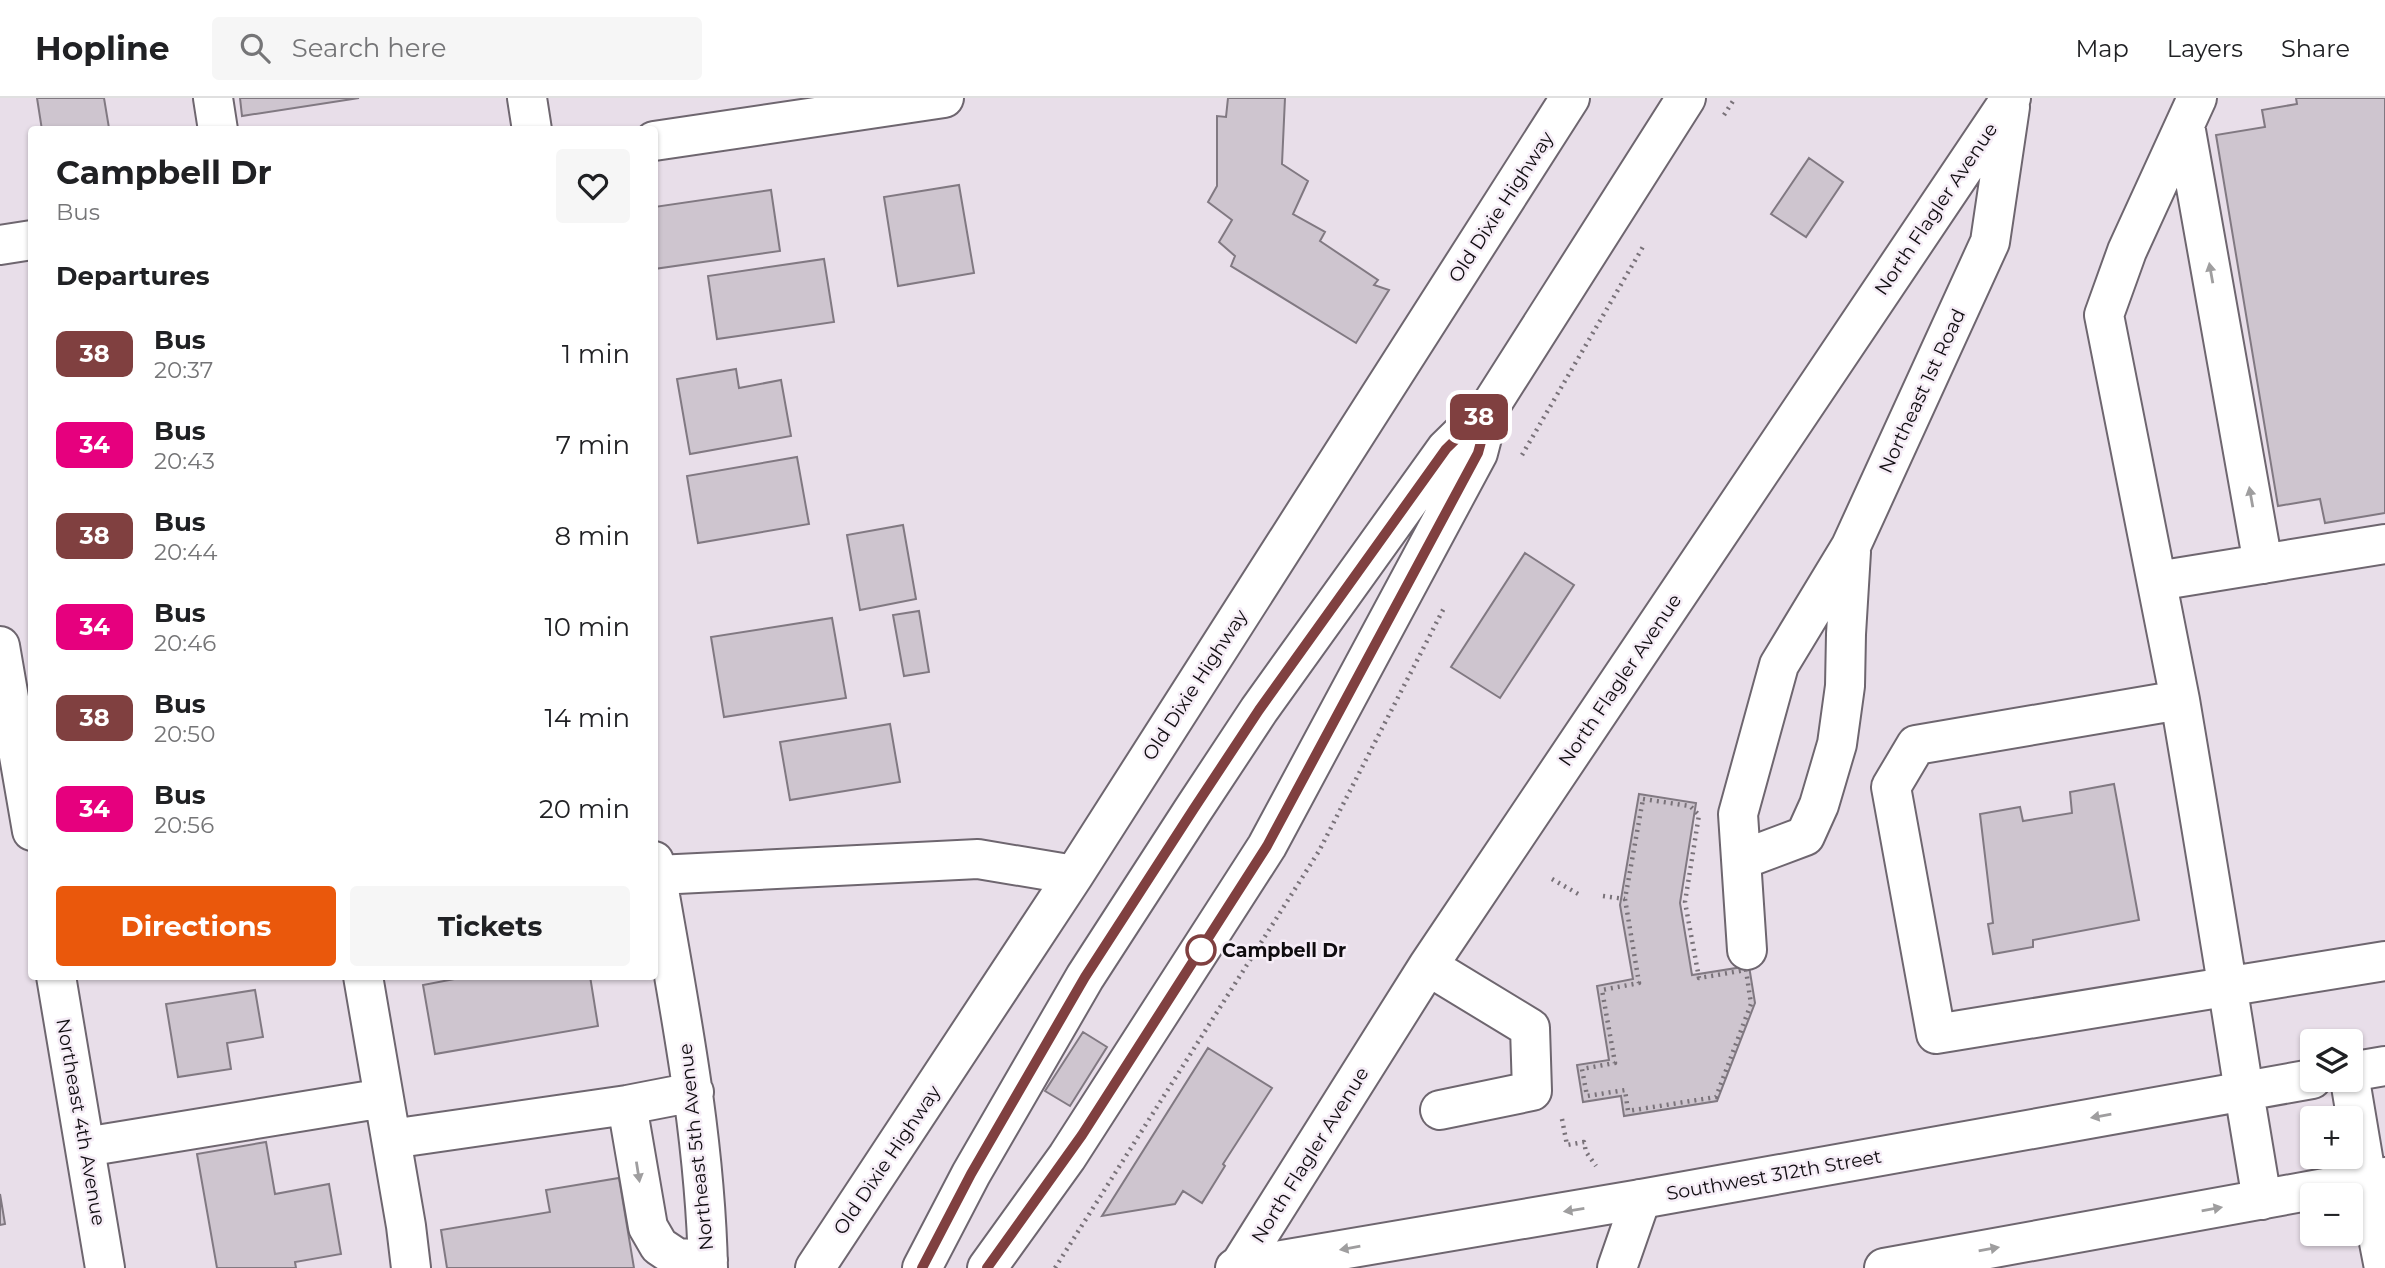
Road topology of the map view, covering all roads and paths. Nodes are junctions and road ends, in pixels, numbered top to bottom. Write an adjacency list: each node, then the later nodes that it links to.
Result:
1 (213, 98): 8 (main road)
2 (527, 98): 9 (main road)
3 (944, 98): 10 (main road)
4 (1570, 98): 23 (main road, Old Dixie Highway)
5 (1686, 98): 13 (main road)
6 (2011, 98): 15 (main road, Northeast 1st Road); 31 (main road, North Flagler Avenue)
7 (2191, 111): 16 (main road, one-way to 7); 17 (main road)
8 (217, 126)
9 (532, 126)
10 (658, 140)
11 (28, 241): 12 (main road)
12 (0, 246)
13 (1491, 405): 57 (main road); 58 (main road)
14 (2385, 544): 16 (main road)
15 (1851, 546): 21 (main road, Northeast 1st Road); 21 (main road)
16 (2263, 564): 17 (main road)
17 (2157, 581): 19 (main road)
18 (0, 646): 20 (main road)
19 (2180, 700): 34 (main road); 34 (main road)
20 (28, 808)
21 (1741, 860): 29 (main road, Northeast 1st Road)
22 (658, 868): 23 (main road)
23 (1074, 875): 56 (main road, Old Dixie Highway)
24 (1552, 879): 26 (path)
25 (658, 880): 40 (main road, Northeast 5th Avenue)
26 (1580, 895)
27 (1603, 896): 28 (path)
28 (1625, 899): 37 (path); 37 (path)
29 (1747, 950)
30 (2385, 961): 34 (main road)
31 (1429, 966): 46 (main road); 59 (main road, North Flagler Avenue)
32 (57, 980): 48 (main road, Northeast 4th Avenue)
33 (364, 980): 43 (main road)
34 (2227, 988): 41 (main road)
35 (2385, 1066): 36 (main road)
36 (2363, 1070)
37 (1583, 1076): 38 (path)
38 (1574, 1077)
39 (2300, 1081): 41 (main road, Southwest 312th Street)
40 (694, 1092): 44 (main road); 53 (main road, Northeast 5th Avenue)
41 (2244, 1092): 51 (main road, Southwest 312th Street, one-way to 51); 52 (main road)
42 (2353, 1092): 50 (main road)
43 (384, 1098): 47 (main road); 48 (main road)
44 (626, 1105): 47 (main road); 53 (main road, one-way to 53)
45 (1560, 1106): 49 (path)
46 (1440, 1110)
47 (391, 1139): 55 (main road)
48 (85, 1147): 54 (main road, Northeast 4th Avenue)
49 (1602, 1176)
50 (2376, 1179): 52 (main road); 62 (main road)
51 (1641, 1199): 59 (main road, Southwest 312th Street, one-way to 59); 60 (main road)
52 (2262, 1200): 61 (main road, one-way to 52)
53 (708, 1264)
54 (105, 1268)
55 (411, 1268)
56 (815, 1268)
57 (922, 1268)
58 (987, 1268)
59 (1237, 1268)
60 (1617, 1268)
61 (1884, 1268)
62 (2384, 1268)

